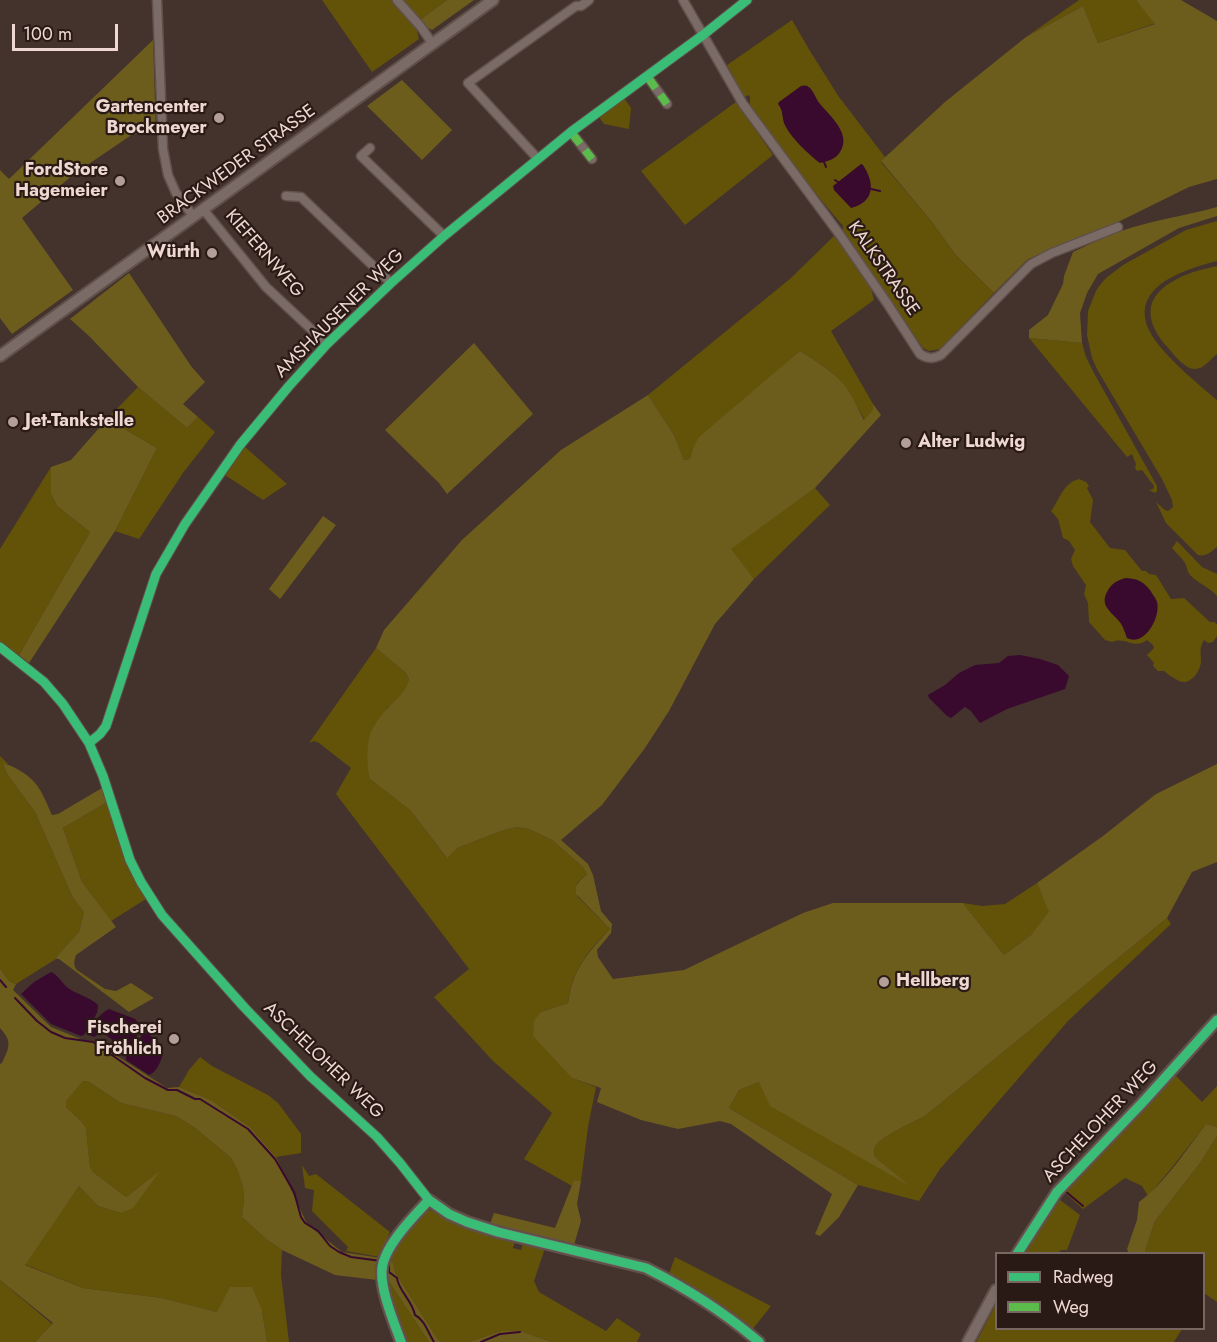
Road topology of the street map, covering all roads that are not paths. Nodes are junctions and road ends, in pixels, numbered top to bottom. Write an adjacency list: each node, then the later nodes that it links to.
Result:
1 (157, 0): 17 (street)
2 (397, 0): 8 (street)
3 (493, 0): 8 (street, BRACKWEDER STRASSE)
4 (589, 0): 13 (street)
5 (683, 0): 7 (street, KALKSTRASSE)
6 (747, 0): 7 (street, AMSHAUSENER WEG)
7 (703, 35): 9 (street, AMSHAUSENER WEG); 18 (street, KALKSTRASSE)
8 (432, 44): 16 (street, BRACKWEDER STRASSE)
9 (647, 76): 10 (street); 11 (street, AMSHAUSENER WEG)
10 (667, 104)
11 (571, 132): 13 (street, AMSHAUSENER WEG); 14 (street)
12 (370, 148): 19 (street)
13 (538, 159): 19 (street, AMSHAUSENER WEG)
14 (592, 159)
15 (286, 196): 20 (street)
16 (203, 209): 17 (street, BRACKWEDER STRASSE); 21 (street, KIEFERNWEG)
17 (193, 216): 22 (street, BRACKWEDER STRASSE)
18 (1118, 226)
19 (444, 236): 20 (street, AMSHAUSENER WEG)
20 (391, 283): 21 (street, AMSHAUSENER WEG)
21 (327, 344): 24 (street, AMSHAUSENER WEG)
22 (0, 356)
23 (0, 647): 24 (street, ASCHELOHER WEG)
24 (89, 743): 26 (street, ASCHELOHER WEG)
25 (1217, 1020): 27 (street, ASCHELOHER WEG)
26 (429, 1200): 29 (street); 30 (street, ASCHELOHER WEG)
27 (1018, 1252)
28 (995, 1292): 31 (street)
29 (401, 1342)
30 (759, 1342)
31 (968, 1342)

